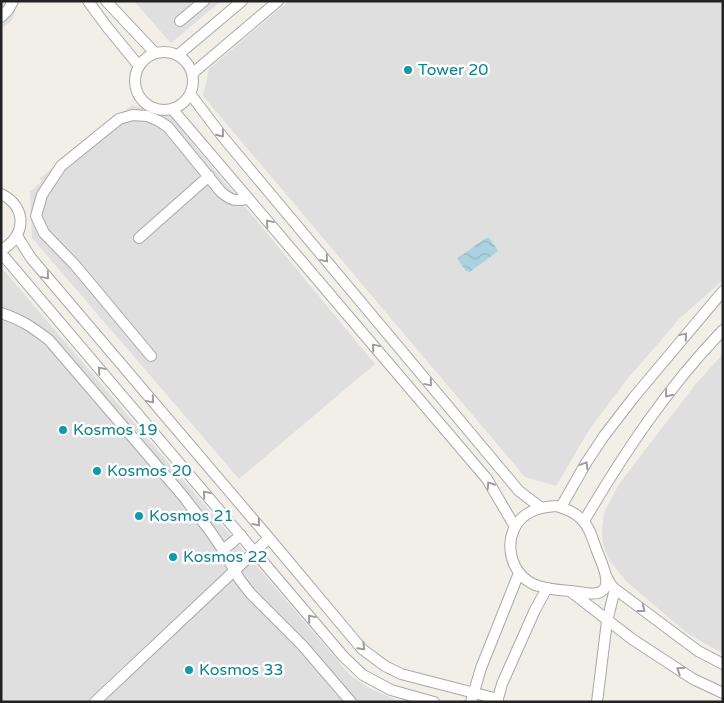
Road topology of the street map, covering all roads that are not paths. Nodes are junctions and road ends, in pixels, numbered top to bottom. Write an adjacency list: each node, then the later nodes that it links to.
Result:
1 (12, 1): 7 (street)
2 (88, 1): 11 (street)
3 (106, 1): 9 (street)
4 (204, 1): 8 (street)
5 (242, 1): 10 (street)
6 (278, 1): 12 (street)
7 (1, 17)
8 (180, 21)
9 (155, 53): 10 (street); 11 (street)
10 (178, 55): 12 (street)
11 (139, 66): 14 (street)
12 (193, 73): 13 (street)
13 (191, 96): 14 (street); 25 (street, one-way to 25)
14 (173, 110): 17 (street)
15 (209, 176): 17 (street); 19 (street); 24 (street)
16 (1, 194): 18 (street)
17 (248, 198): 28 (street, one-way to 17)
18 (18, 236): 20 (street); 30 (street, one-way to 30)
19 (139, 238)
20 (1, 252): 29 (street, one-way to 20)
21 (723, 291): 26 (street, one-way to 21)
22 (1, 313): 31 (street)
23 (723, 330): 27 (street, one-way to 27)
24 (151, 356)
25 (540, 507): 26 (street); 28 (street)
26 (561, 507): 27 (street)
27 (584, 521): 35 (street)
28 (515, 527): 34 (street)
29 (241, 535): 31 (street); 32 (street)
30 (269, 538): 32 (street); 42 (street, one-way to 42)
31 (223, 550): 33 (street)
32 (254, 550): 33 (street); 46 (street, one-way to 32)
33 (234, 569): 44 (street); 45 (street)
34 (519, 573): 36 (street); 42 (street)
35 (606, 576): 37 (street); 38 (street)
36 (547, 588): 38 (street); 43 (street)
37 (615, 589): 39 (street); 40 (street, one-way to 40)
38 (568, 590): 39 (street)
39 (607, 621): 41 (street, one-way to 39); 47 (street)
40 (723, 664)
41 (723, 693)
42 (473, 697): 43 (street)
43 (498, 700)
44 (96, 702)
45 (351, 702)
46 (434, 702)
47 (597, 702)

